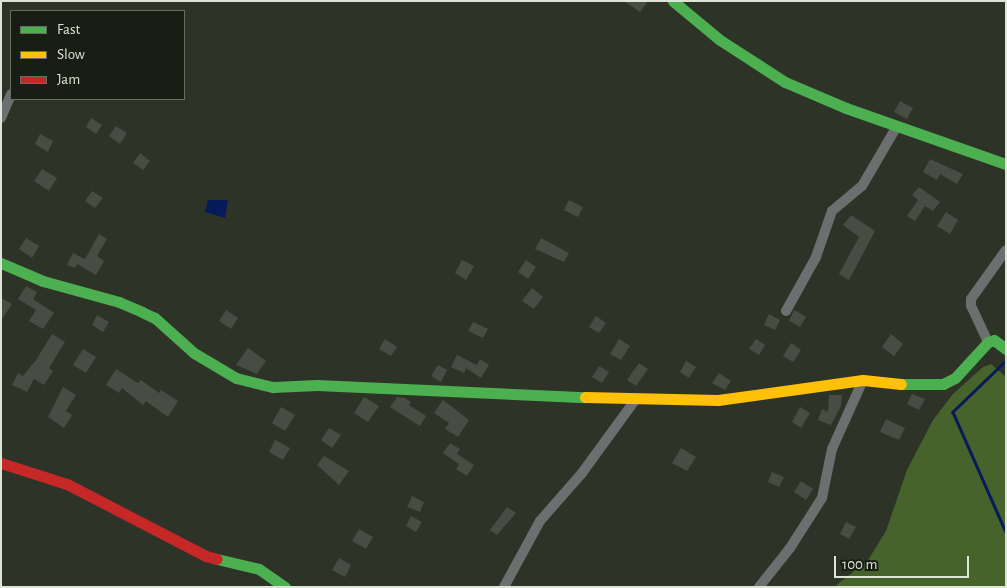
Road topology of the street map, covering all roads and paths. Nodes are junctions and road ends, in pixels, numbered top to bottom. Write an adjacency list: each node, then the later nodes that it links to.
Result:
1 (673, 1): 4 (street)
2 (10, 96): 3 (street)
3 (1, 118)
4 (897, 126): 5 (street); 8 (street)
5 (1006, 164)
6 (1006, 250): 9 (street)
7 (1, 263): 12 (street)
8 (786, 310)
9 (988, 342): 10 (street); 11 (street)
10 (1006, 349)
11 (863, 380): 12 (street); 16 (street)
12 (636, 399): 15 (street)
13 (1, 463): 14 (street)
14 (285, 587)
15 (504, 587)
16 (759, 587)

